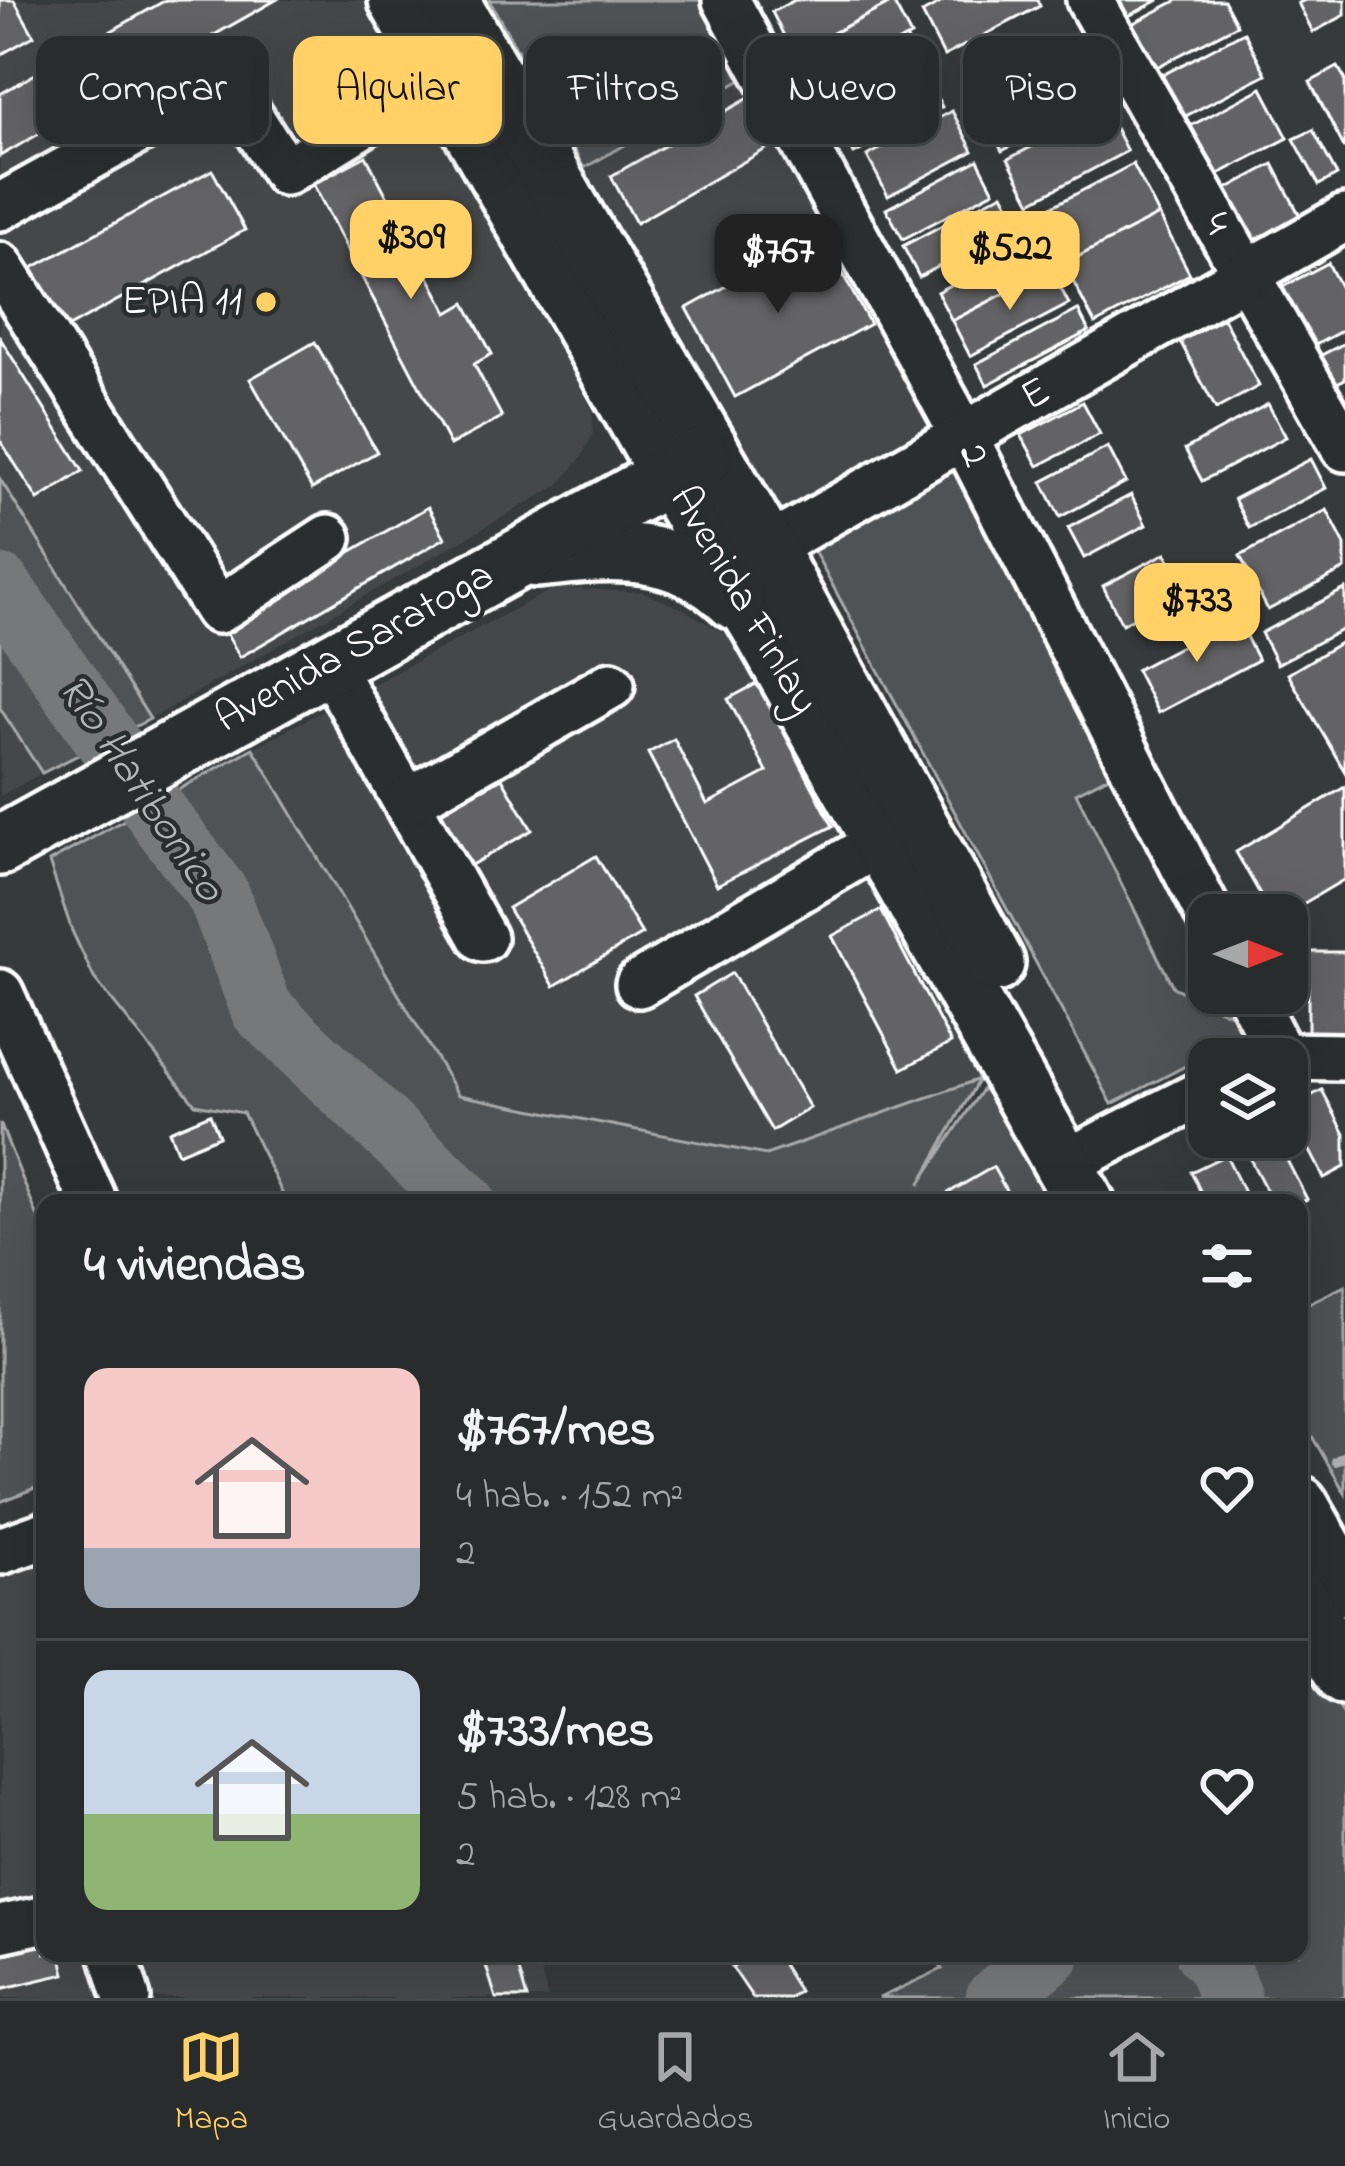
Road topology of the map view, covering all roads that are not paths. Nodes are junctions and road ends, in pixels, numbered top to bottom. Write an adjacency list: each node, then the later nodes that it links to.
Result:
1 (398, 0): 5 (main road, Avenida Finlay)
2 (449, 0): 6 (main road, Avenida Finlay)
3 (726, 0): 15 (street, 2)
4 (1090, 0): 13 (street, 4)
5 (433, 36)
6 (456, 36)
7 (502, 135): 17 (main road, Avenida Finlay)
8 (331, 144): 10 (street)
9 (501, 144): 14 (main road, Avenida Finlay)
10 (0, 207)
11 (1345, 218): 13 (street, E)
12 (0, 266): 18 (street)
13 (1245, 275): 15 (street, E); 16 (street, 4)
14 (622, 387): 17 (main road, Avenida Finlay); 19 (main road)
15 (964, 436): 20 (street, E); 27 (street, 2)
16 (1345, 448)
17 (690, 463): 19 (main road, Avenida Saratoga); 20 (main road, Avenida Finlay)
18 (328, 538)
19 (535, 549): 21 (main road); 22 (main road, Avenida Saratoga)
20 (747, 560): 21 (main road, Avenida Finlay); 25 (main road, Avenida Finlay)
21 (759, 624): 25 (main road, Avenida Finlay)
22 (328, 663): 24 (street); 26 (main road, Avenida Saratoga)
23 (611, 685): 24 (street)
24 (407, 802): 28 (street)
25 (899, 831): 29 (street); 34 (main road, Avenida Finlay)
26 (0, 846)
27 (1198, 894)
28 (483, 938)
29 (640, 984)
30 (0, 993): 35 (street)
31 (1308, 1057): 32 (street)
32 (1345, 1057)
33 (1188, 1103): 34 (street)
34 (1081, 1171): 36 (main road, Avenida Finlay)
35 (90, 1194)
36 (1115, 1194)
37 (1308, 1520): 40 (main road)
38 (36, 1538): 39 (street)
39 (0, 1551)
40 (1345, 1586)
41 (1308, 1613): 42 (main road)
42 (1345, 1675)
43 (36, 1921): 44 (street)
44 (0, 1929)
45 (116, 1962): 46 (street)
46 (127, 1998)

